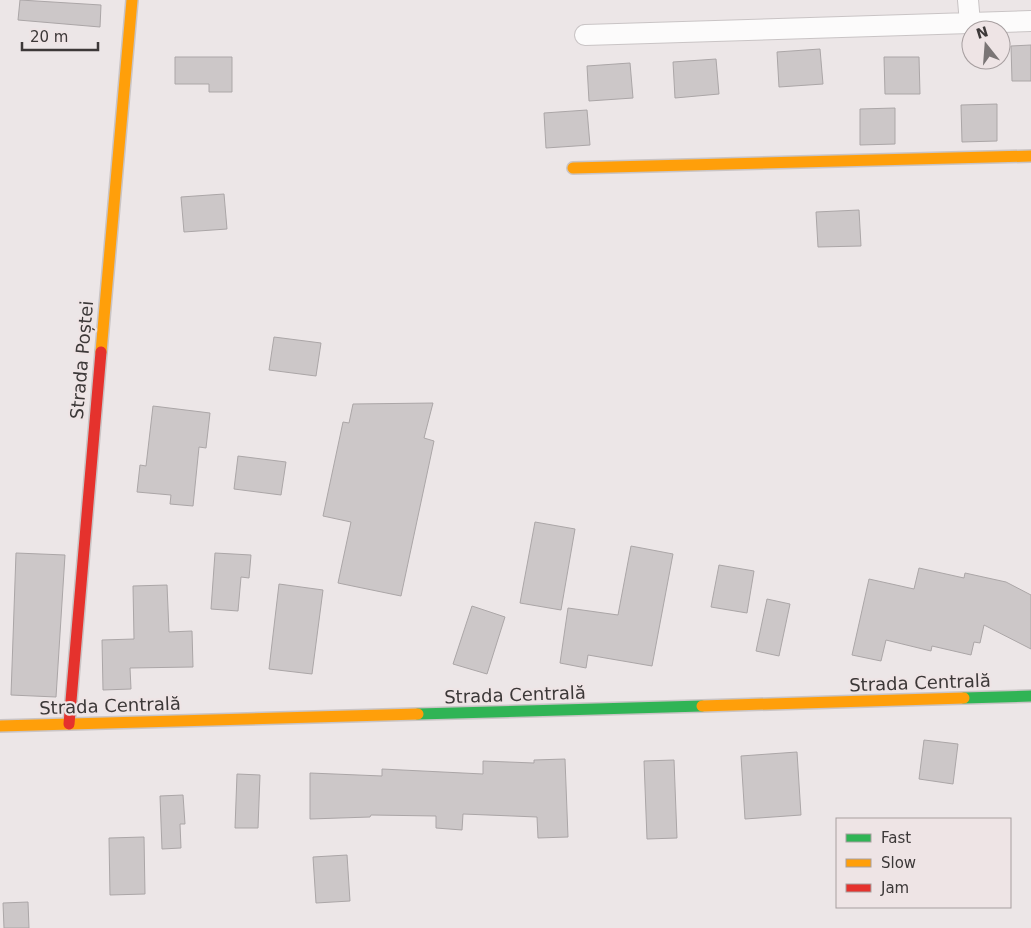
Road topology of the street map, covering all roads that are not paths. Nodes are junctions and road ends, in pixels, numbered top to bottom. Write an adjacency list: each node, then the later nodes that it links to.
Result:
1 (132, 0): 11 (street, Strada Poștei)
2 (968, 0): 3 (street)
3 (970, 20)
4 (1011, 21): 5 (street)
5 (1031, 21)
6 (961, 22): 7 (street)
7 (585, 35)
8 (1031, 156): 9 (street)
9 (573, 168)
10 (1031, 696): 11 (street, Strada Centrală)
11 (69, 724): 12 (street, Strada Centrală)
12 (0, 726)

